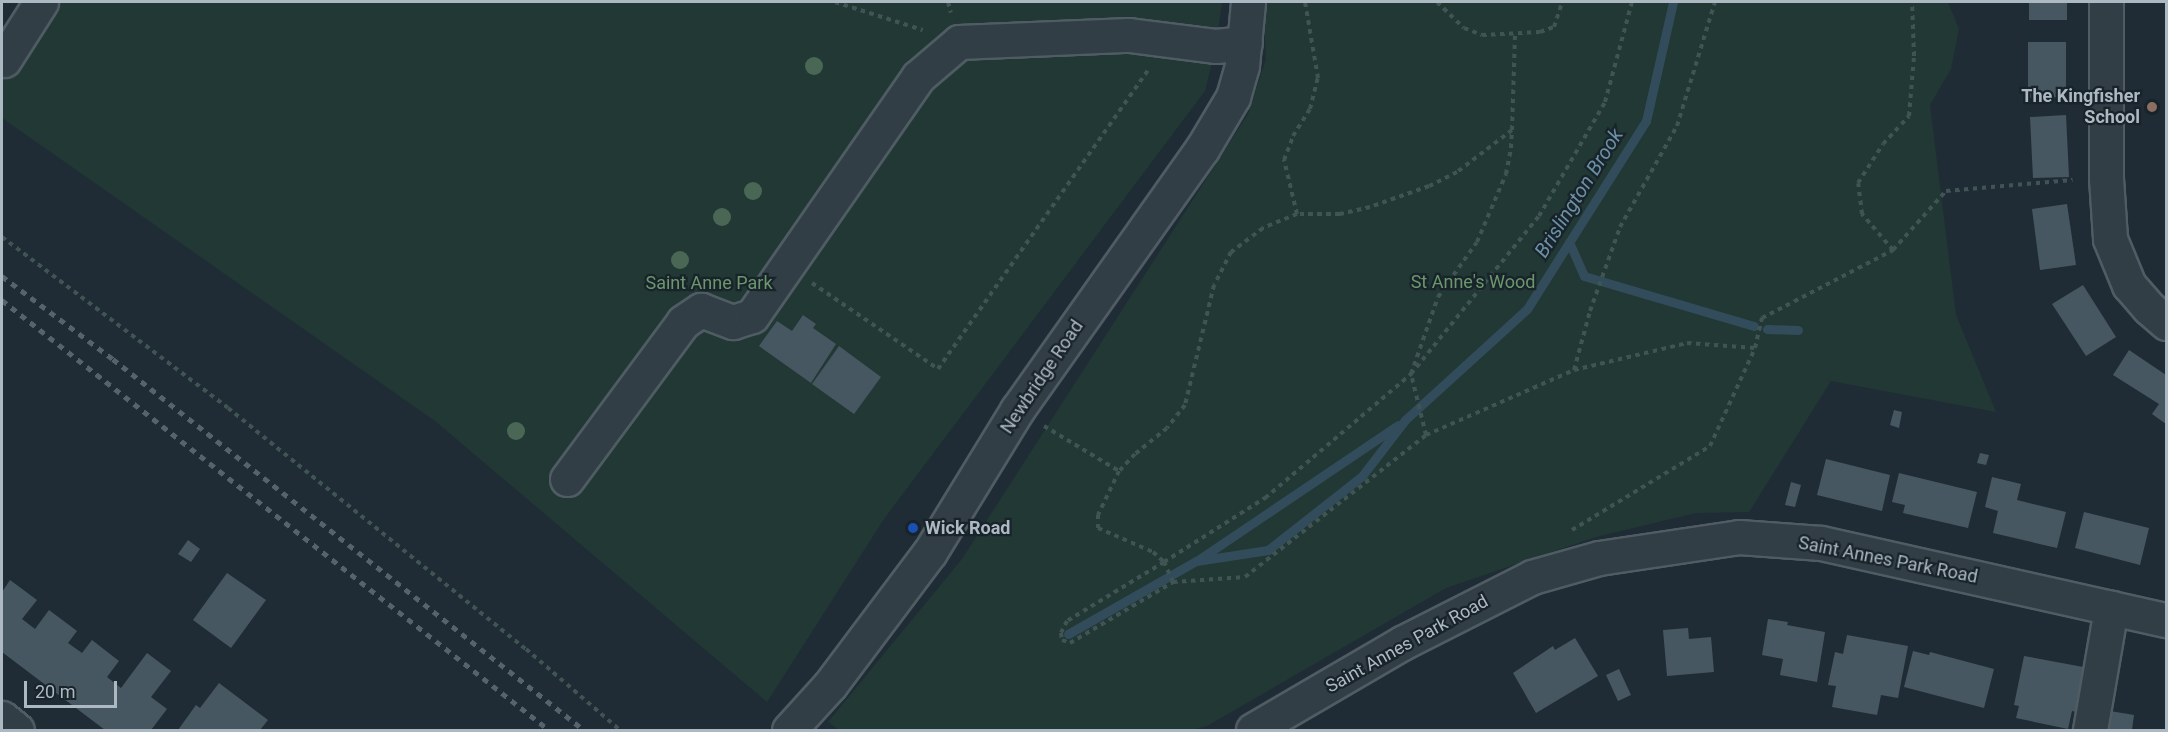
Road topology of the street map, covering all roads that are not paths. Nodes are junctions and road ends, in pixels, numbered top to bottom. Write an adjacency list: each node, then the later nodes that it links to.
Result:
1 (41, 2): 5 (street)
2 (1248, 2): 4 (street, Newbridge Road)
3 (2106, 2): 6 (street)
4 (1245, 43): 7 (street); 12 (street, Newbridge Road)
5 (4, 60)
6 (2166, 323)
7 (567, 479)
8 (2111, 608): 9 (street, Saint Annes Park Road); 13 (street, Saint Annes Park Road); 14 (street)
9 (2166, 620)
10 (2, 718): 11 (street)
11 (17, 730)
12 (789, 730)
13 (1253, 730)
14 (2090, 730)

